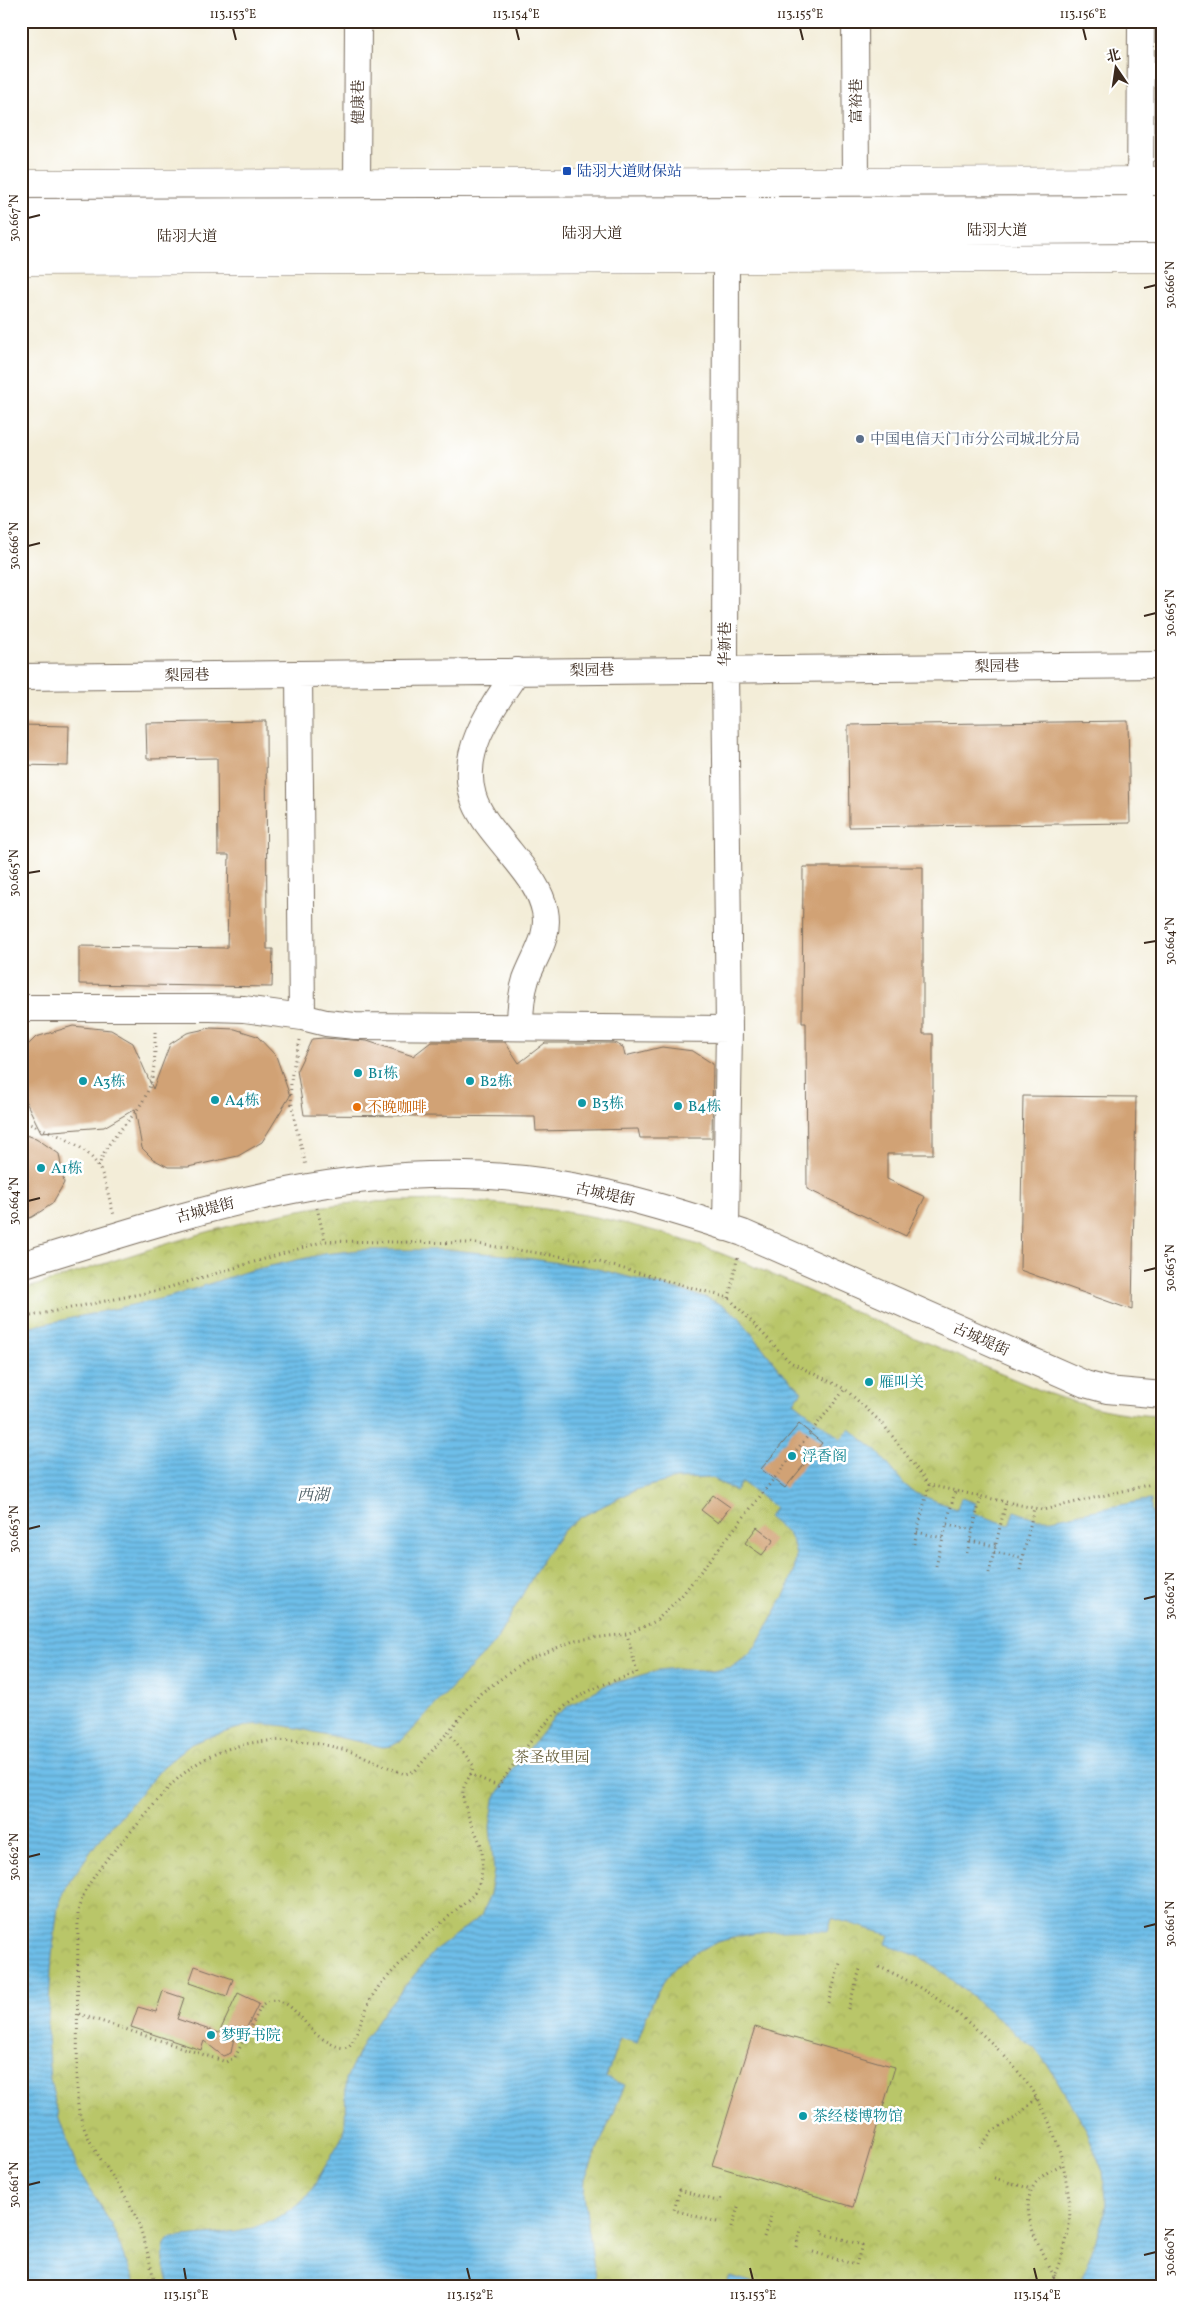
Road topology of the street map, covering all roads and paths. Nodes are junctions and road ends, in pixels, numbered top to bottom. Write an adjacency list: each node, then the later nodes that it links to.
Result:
1 (358, 21): 6 (street, 健康巷)
2 (855, 21): 4 (street, 富裕巷)
3 (1141, 21): 5 (street)
4 (856, 181): 5 (main road); 6 (main road)
5 (1151, 181): 8 (street)
6 (357, 183): 7 (main road)
7 (21, 184)
8 (1151, 210): 9 (main road, 陆羽大道)
9 (21, 213)
10 (1163, 229): 11 (main road, 陆羽大道)
11 (21, 237)
12 (1163, 258): 13 (main road)
13 (726, 259): 14 (main road); 16 (street, 华新巷)
14 (21, 261)
15 (1163, 665): 16 (street, 梨园巷)
16 (725, 669): 17 (street, 梨园巷); 24 (street, 华新巷)
17 (517, 671): 18 (street, 梨园巷); 23 (street)
18 (299, 674): 19 (street, 梨园巷); 22 (street)
19 (21, 677)
20 (21, 1008): 21 (street)
21 (156, 1008): 22 (street); 26 (path)
22 (302, 1017): 23 (street); 27 (path)
23 (520, 1027): 24 (street)
24 (729, 1029): 28 (street, 华新巷)
25 (22, 1120): 26 (path)
26 (99, 1167): 29 (path)
27 (311, 1186): 28 (street, 古城堤街); 29 (street, 古城堤街); 30 (path)
28 (735, 1231): 32 (path); 35 (street, 古城堤街)
29 (120, 1235): 31 (street, 古城堤街)
30 (324, 1242): 32 (path); 33 (path)
31 (21, 1266)
32 (729, 1298): 34 (path)
33 (21, 1318)
34 (845, 1390): 37 (path); 55 (path)
35 (1163, 1395)
36 (1152, 1484): 41 (path)
37 (929, 1486): 38 (path); 44 (path)
38 (955, 1491): 39 (path); 42 (path)
39 (980, 1496): 40 (path); 43 (path)
40 (1006, 1502): 41 (path); 48 (path)
41 (1034, 1508): 51 (path)
42 (947, 1524): 43 (path); 45 (path)
43 (973, 1530): 46 (path)
44 (917, 1532): 45 (path); 47 (path)
45 (943, 1538): 52 (path)
46 (970, 1541): 48 (path); 50 (path)
47 (914, 1544)
48 (996, 1546): 49 (path)
49 (994, 1552): 51 (path); 54 (path)
50 (967, 1553)
51 (1023, 1558): 53 (path)
52 (936, 1566)
53 (1020, 1570)
54 (989, 1573)
55 (627, 1634): 56 (path); 57 (path)
56 (449, 1733): 57 (path); 63 (path)
57 (470, 1774): 63 (path)
58 (841, 1960): 61 (path)
59 (861, 1966): 62 (path)
60 (880, 1967): 64 (path)
61 (828, 2002)
62 (848, 2009)
63 (78, 2014): 80 (path)
64 (1037, 2098): 65 (path); 66 (path)
65 (980, 2148)
66 (1063, 2164): 68 (path); 79 (path)
67 (994, 2178): 68 (path)
68 (1032, 2189): 79 (path)
69 (721, 2198): 72 (path)
70 (739, 2204): 74 (path)
71 (772, 2214): 76 (path)
72 (717, 2222)
73 (803, 2223): 77 (path)
74 (732, 2227)
75 (823, 2229): 78 (path)
76 (764, 2237)
77 (796, 2247)
78 (813, 2252)
79 (1054, 2277): 81 (path)
80 (156, 2287)
81 (1050, 2287)

